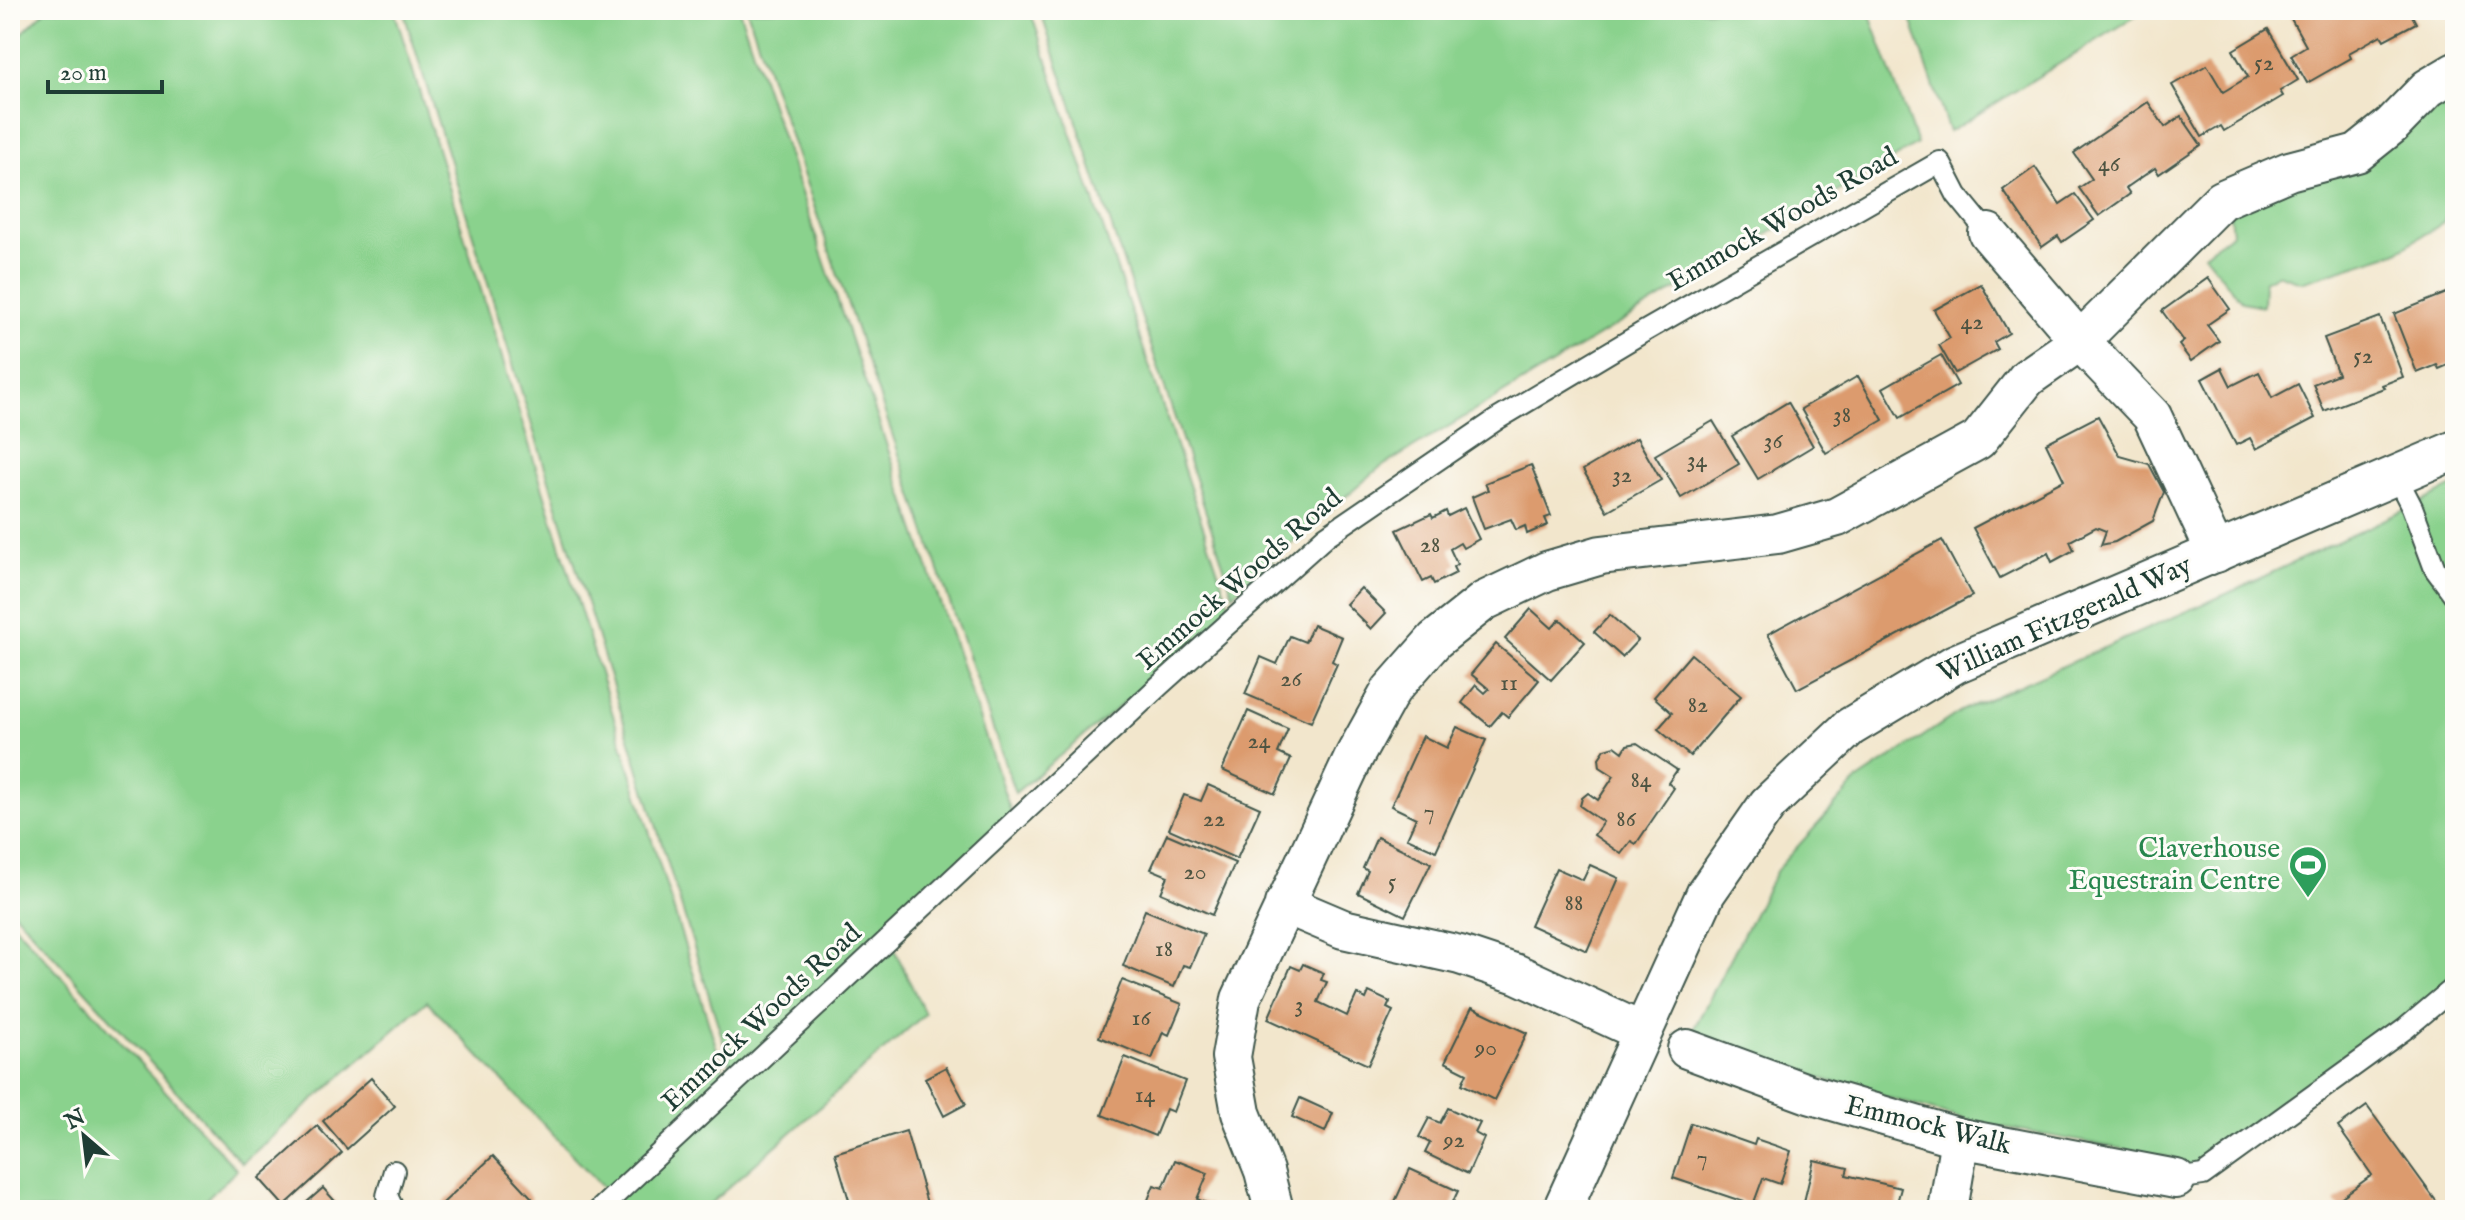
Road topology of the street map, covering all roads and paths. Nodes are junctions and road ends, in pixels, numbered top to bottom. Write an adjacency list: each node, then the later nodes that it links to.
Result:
1 (2455, 72): 3 (street)
2 (1988, 233): 3 (street); 16 (lane, Emmock Woods Road)
3 (2080, 341): 6 (street); 8 (street)
4 (2455, 450): 5 (street, William Fitzgerald Way)
5 (2395, 474): 6 (street, William Fitzgerald Way); 7 (lane)
6 (2216, 553): 10 (street, William Fitzgerald Way)
7 (2455, 596)
8 (1284, 904): 10 (street); 17 (street)
9 (2455, 987): 14 (lane)
10 (1642, 1032): 18 (street, William Fitzgerald Way)
11 (1687, 1049): 12 (street, Emmock Walk)
12 (1960, 1138): 14 (street, Emmock Walk); 19 (street)
13 (394, 1171): 15 (lane)
14 (2176, 1179)
15 (394, 1210)
16 (599, 1210)
17 (1274, 1210)
18 (1562, 1210)
19 (1948, 1210)

